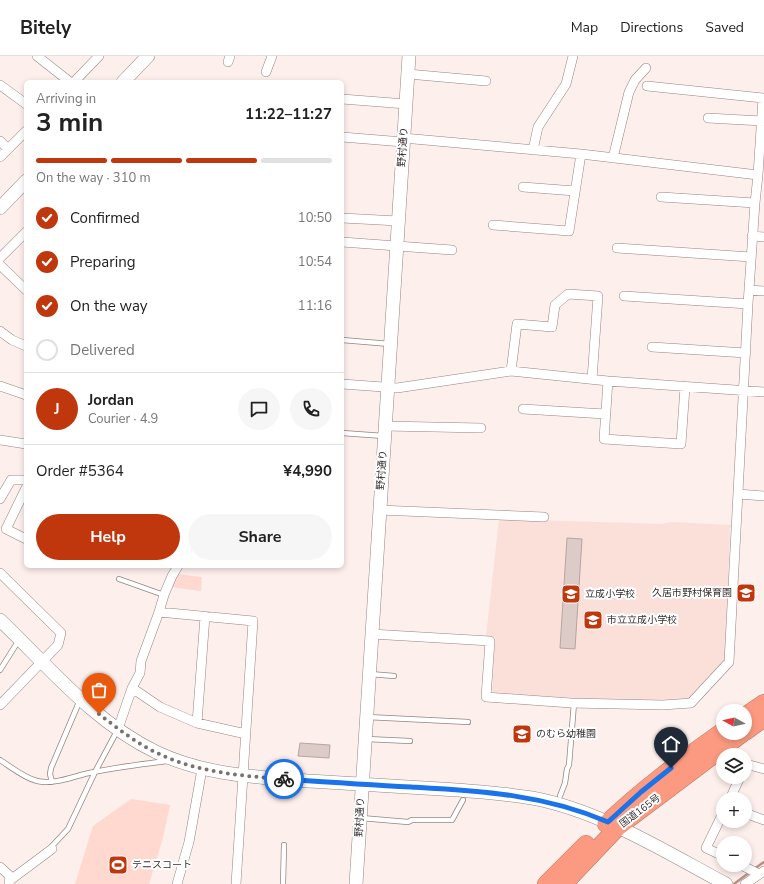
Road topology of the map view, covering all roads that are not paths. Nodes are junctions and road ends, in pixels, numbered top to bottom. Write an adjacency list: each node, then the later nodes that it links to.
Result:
1 (37, 56): 10 (street)
2 (99, 56): 11 (street)
3 (148, 56): 12 (street)
4 (272, 56): 8 (street)
5 (409, 56): 9 (street, 野村通り)
6 (573, 56): 26 (street)
7 (646, 68): 29 (street)
8 (266, 72)
9 (408, 74): 13 (street); 18 (street, 野村通り)
10 (67, 80)
11 (76, 80)
12 (125, 80)
13 (486, 81)
14 (0, 85): 17 (street)
15 (647, 86): 20 (street)
16 (344, 99): 18 (street)
17 (24, 103)
18 (406, 104): 23 (street, 野村通り)
19 (708, 118): 20 (street)
20 (762, 118): 30 (street)
21 (24, 133): 25 (street)
22 (344, 137): 23 (street)
23 (403, 140): 26 (street); 38 (street, 野村通り)
24 (0, 141): 25 (street)
25 (8, 149): 28 (street)
26 (533, 150): 27 (street)
27 (581, 154): 29 (street); 33 (street)
28 (0, 157)
29 (613, 158): 30 (street)
30 (758, 175): 35 (street)
31 (24, 183): 36 (street)
32 (523, 187): 33 (street)
33 (575, 191): 39 (street)
34 (661, 197): 35 (street)
35 (755, 203): 41 (street)
36 (0, 208)
37 (344, 218): 38 (street)
38 (398, 221): 44 (street, 野村通り)
39 (493, 225)
40 (24, 234): 48 (street)
41 (752, 236): 42 (street); 47 (street)
42 (764, 237)
43 (344, 242): 44 (street)
44 (397, 245): 46 (street); 57 (street, 野村通り)
45 (617, 248): 47 (street)
46 (452, 250)
47 (751, 257): 51 (street)
48 (0, 258)
49 (0, 265): 50 (street)
50 (24, 288)
51 (749, 290): 52 (street); 54 (street)
52 (764, 291)
53 (624, 296): 54 (street)
54 (748, 304): 60 (street)
55 (0, 331): 58 (street)
56 (344, 340): 57 (lane)
57 (390, 344): 67 (street, 野村通り)
58 (24, 345)
59 (652, 347): 60 (street)
60 (746, 353): 68 (street)
61 (511, 371): 62 (street); 62 (street); 67 (street)
62 (592, 380): 63 (street)
63 (608, 381): 66 (street); 72 (street)
64 (344, 384): 67 (street)
65 (0, 386): 70 (street)
66 (685, 387): 68 (street); 72 (street)
67 (388, 388): 74 (street, 野村通り)
68 (743, 390): 69 (street); 80 (street)
69 (764, 392)
70 (24, 394)
71 (523, 409): 72 (street)
72 (605, 414)
73 (481, 428): 74 (street)
74 (385, 431): 75 (lane); 83 (street, 野村通り)
75 (344, 433)
76 (0, 440): 77 (street)
77 (24, 444)
78 (24, 480): 82 (street)
79 (24, 492): 85 (street)
80 (738, 494): 81 (street); 101 (street)
81 (764, 496)
82 (0, 499)
83 (379, 510): 84 (street); 93 (street, 野村通り)
84 (544, 517)
85 (24, 538)
86 (177, 568): 89 (street)
87 (0, 573): 95 (street)
88 (119, 579): 89 (lane)
89 (164, 595): 90 (street)
90 (159, 612): 91 (street); 99 (street)
91 (205, 616): 108 (street); 111 (street)
92 (0, 620): 94 (street)
93 (371, 634): 97 (street, 野村通り); 101 (street)
94 (19, 639): 95 (street); 96 (lane)
95 (43, 662): 100 (street); 103 (street)
96 (0, 670)
97 (368, 674): 98 (lane); 105 (street, 野村通り)
98 (394, 676)
99 (132, 688): 108 (street); 110 (street)
100 (81, 699): 110 (street); 123 (lane)
101 (574, 703): 125 (lane)
102 (764, 703): 104 (highway)
103 (0, 705)
104 (752, 711)
105 (366, 717): 107 (lane); 113 (street, 野村通り)
106 (764, 718): 109 (highway, 国道165号)
107 (468, 722)
108 (197, 723): 111 (street)
109 (752, 726)
110 (118, 729): 117 (street); 121 (lane)
111 (246, 734): 122 (street)
112 (716, 736): 130 (highway, 国道165号)
113 (364, 739): 115 (lane); 124 (street, 野村通り)
114 (733, 740): 130 (highway, 国道165号)
115 (410, 741)
116 (0, 760): 123 (lane)
117 (175, 760): 119 (street); 121 (lane)
118 (752, 766): 120 (street)
119 (202, 769): 122 (street); 138 (street)
120 (764, 769)
121 (95, 772): 123 (lane); 133 (lane)
122 (243, 776): 124 (street); 139 (street)
123 (52, 782)
124 (362, 784): 128 (street, 野村通り); 130 (street)
125 (560, 796)
126 (463, 800): 128 (lane)
127 (752, 815): 129 (street)
128 (359, 818): 141 (street, 野村通り)
129 (764, 820)
130 (613, 825): 142 (highway, 国道165号); 143 (highway, 国道165号); 144 (street)
131 (716, 827): 134 (street)
132 (284, 845): 140 (lane)
133 (52, 848): 137 (street)
134 (716, 853)
135 (0, 867): 137 (street)
136 (754, 870): 145 (street)
137 (9, 883)
138 (177, 884)
139 (236, 884)
140 (283, 884)
141 (356, 884)
142 (546, 884)
143 (564, 884)
144 (725, 884)
145 (745, 884)

